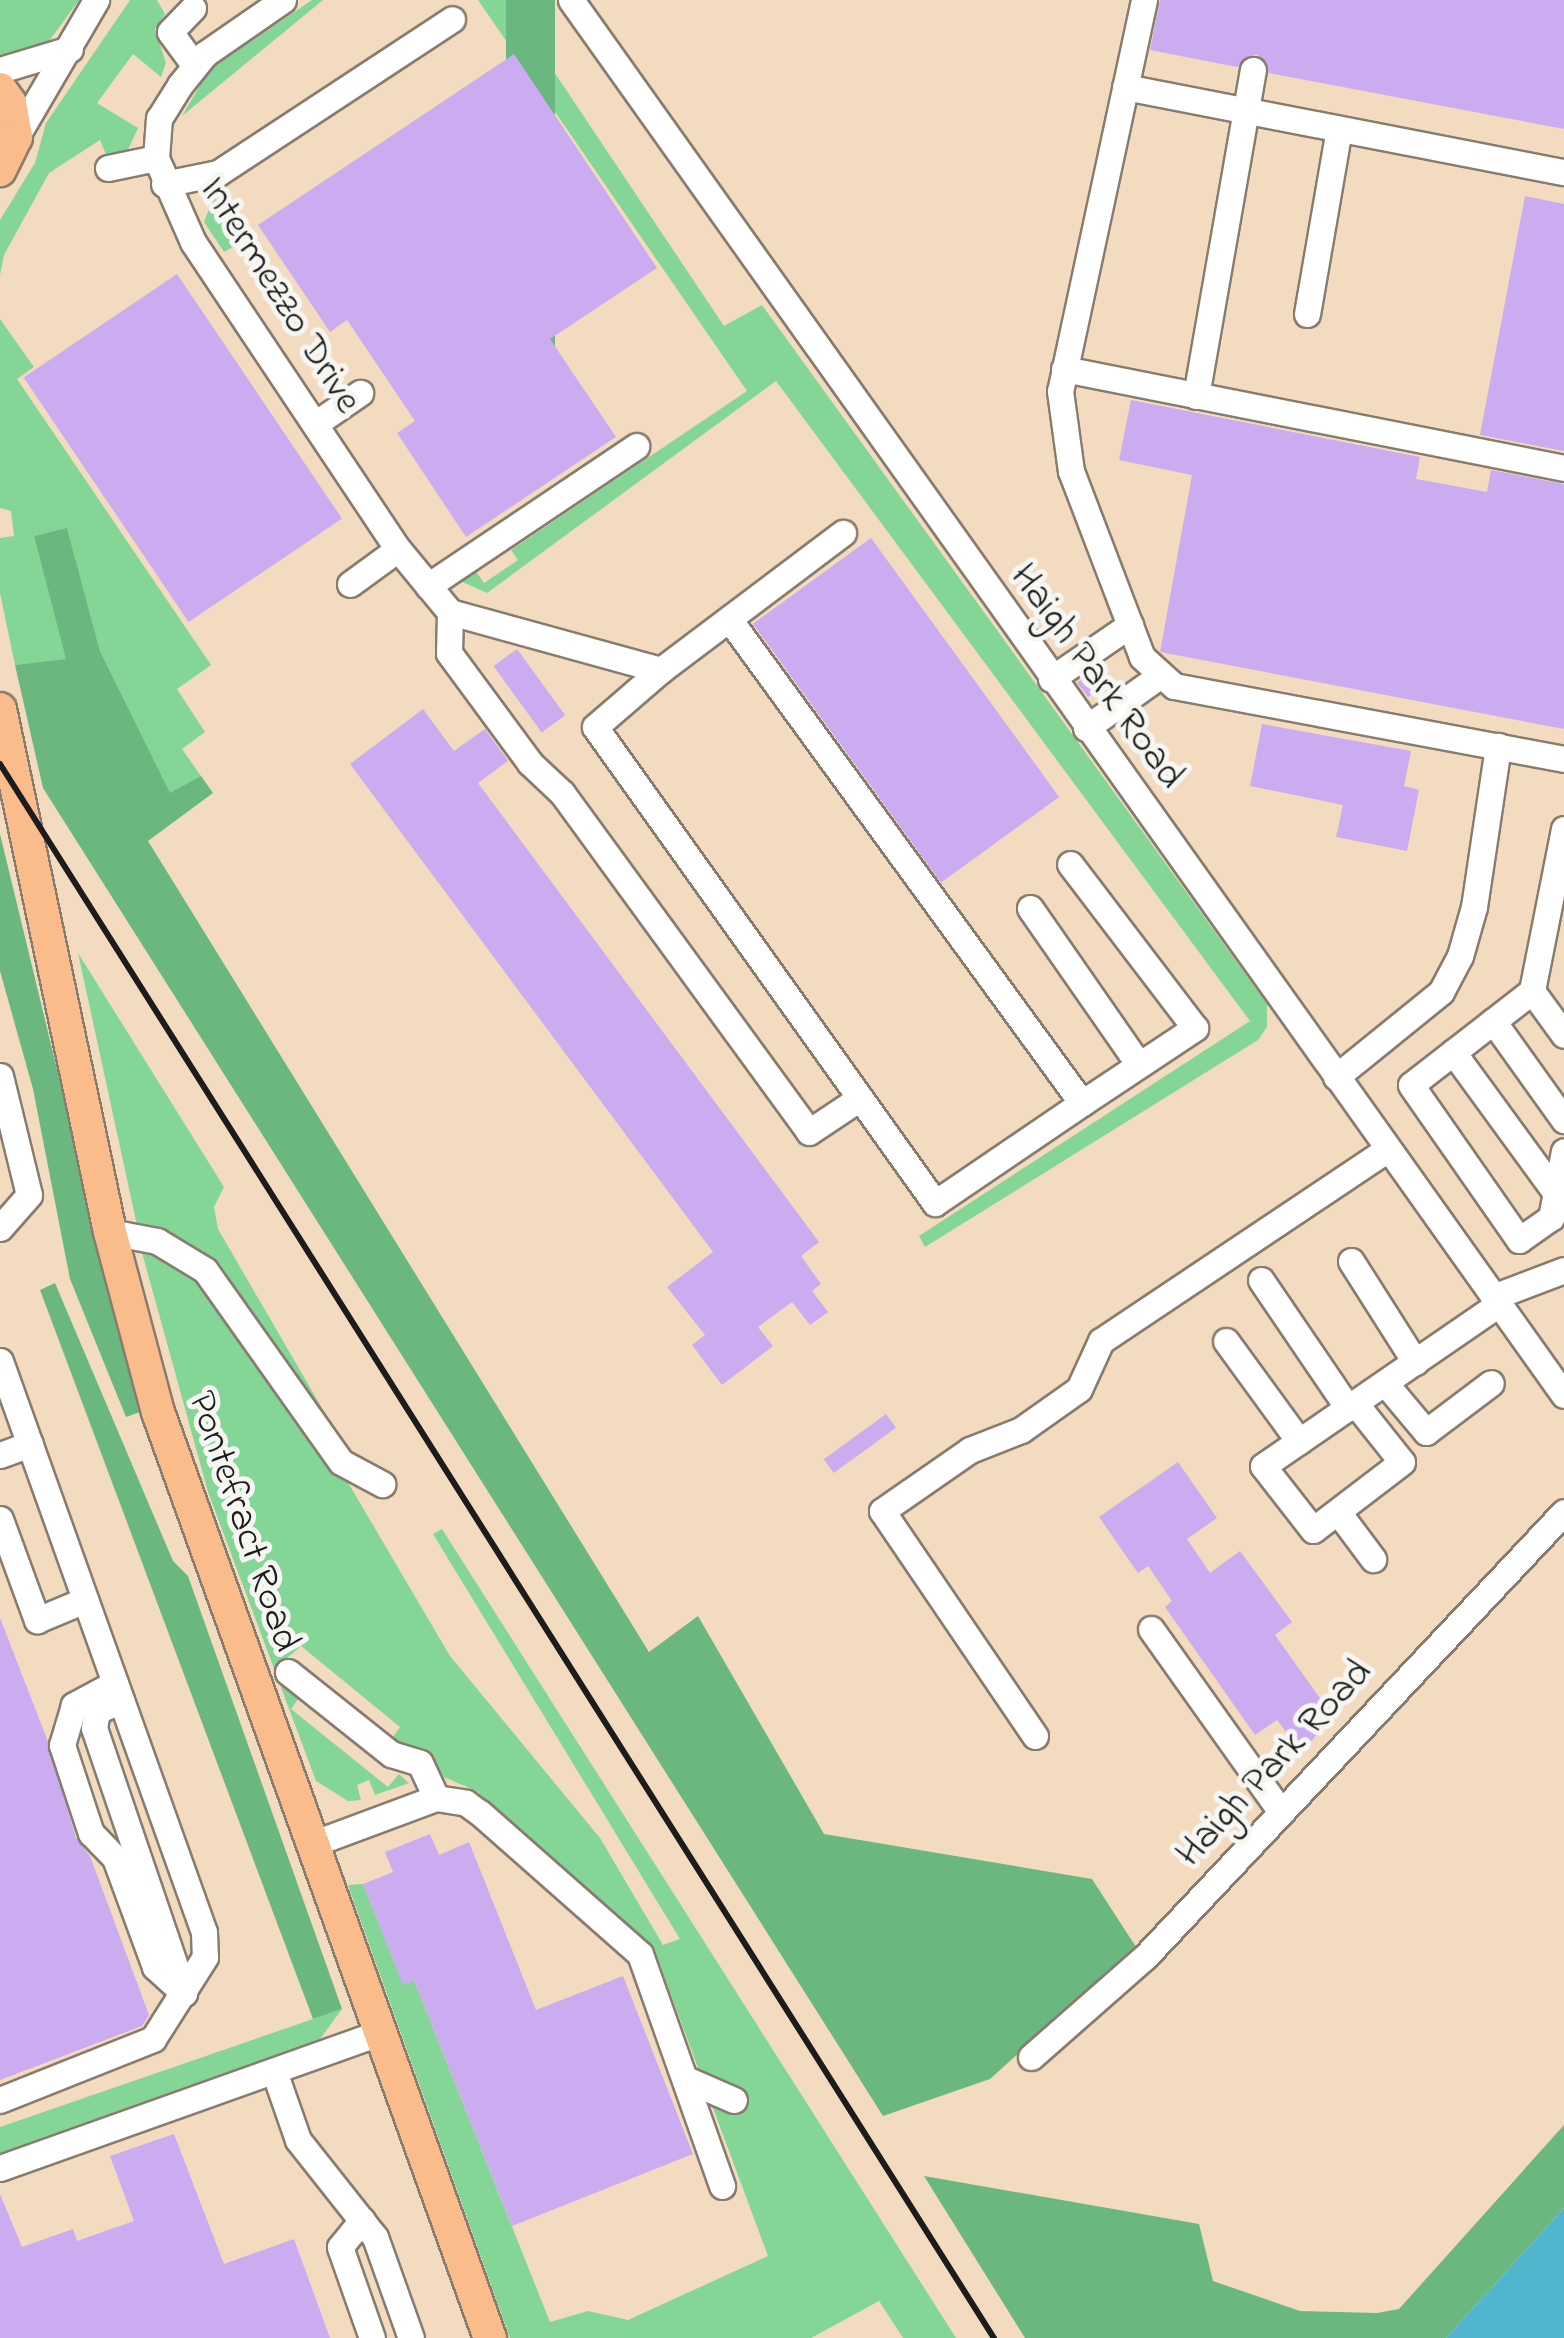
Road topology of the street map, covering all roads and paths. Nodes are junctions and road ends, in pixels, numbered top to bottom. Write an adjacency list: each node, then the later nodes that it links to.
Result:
1 (96, 0): 7 (street)
2 (282, 0): 8 (street, Intermezzo Drive)
3 (571, 0): 36 (street, Haigh Park Road)
4 (1144, 0): 11 (street)
5 (193, 8): 8 (street)
6 (452, 18): 19 (street)
7 (70, 49): 9 (street); 16 (street)
8 (195, 66): 15 (street, Intermezzo Drive)
9 (0, 70)
10 (1254, 70): 13 (street)
11 (1125, 87): 13 (street); 21 (street)
12 (0, 89): 16 (main road)
13 (1246, 110): 14 (street); 23 (street)
14 (1339, 128): 18 (street); 20 (street)
15 (156, 158): 17 (street); 19 (street, Intermezzo Drive)
16 (7, 160)
17 (108, 168)
18 (1564, 172)
19 (164, 184): 24 (street, Intermezzo Drive)
20 (1307, 314)
21 (1064, 370): 23 (street); 33 (street)
22 (360, 393): 24 (street)
23 (1196, 396): 26 (street)
24 (315, 424): 28 (street, Intermezzo Drive)
25 (636, 446): 30 (street)
26 (1564, 468)
27 (843, 532): 32 (street)
28 (398, 549): 29 (street); 30 (street, Intermezzo Drive)
29 (350, 584)
30 (428, 586): 31 (street, Intermezzo Drive)
31 (450, 612): 34 (street); 51 (street)
32 (729, 618): 34 (street); 52 (street)
33 (1130, 625): 35 (street); 36 (street)
34 (661, 670): 51 (street)
35 (1158, 677): 38 (street); 39 (street)
36 (1051, 680): 38 (street, Haigh Park Road)
37 (0, 708): 58 (main road, Pontefract Road)
38 (1086, 728): 50 (street, Haigh Park Road)
39 (1498, 746): 40 (street); 50 (street)
40 (1564, 759)
41 (1564, 829): 44 (street)
42 (1070, 864): 48 (street)
43 (1030, 908): 48 (street)
44 (1532, 991): 45 (street); 46 (street)
45 (1493, 1021): 47 (street); 53 (street)
46 (1564, 1035)
47 (1453, 1052): 56 (street); 56 (street)
48 (1139, 1066): 52 (street)
49 (0, 1076): 57 (street)
50 (1336, 1077): 54 (street, Haigh Park Road)
51 (860, 1098): 52 (street)
52 (1082, 1103)
53 (1564, 1120)
54 (1388, 1149): 62 (street, Haigh Park Road); 82 (street)
55 (1564, 1151): 56 (street)
56 (1557, 1210)
57 (0, 1228)
58 (110, 1232): 73 (street); 85 (main road, Pontefract Road)
59 (1351, 1261): 65 (street)
60 (1564, 1270): 62 (street)
61 (1262, 1280): 69 (street)
62 (1496, 1300): 65 (street); 68 (street, Haigh Park Road)
63 (1226, 1342): 70 (street)
64 (0, 1361): 71 (street)
65 (1415, 1362): 66 (street)
66 (1384, 1382): 67 (street); 69 (street)
67 (1490, 1383)
68 (1564, 1395)
69 (1351, 1405): 70 (street); 74 (street)
70 (1299, 1441): 74 (street)
71 (30, 1444): 72 (street); 78 (street)
72 (0, 1455)
73 (382, 1484)
74 (1338, 1512): 77 (street)
75 (1564, 1512): 84 (street, Haigh Park Road)
76 (0, 1519): 78 (street)
77 (1373, 1560)
78 (85, 1600): 81 (street)
79 (1151, 1629): 84 (street)
80 (288, 1672): 83 (street)
81 (118, 1691): 86 (street); 86 (street); 86 (street)
82 (1035, 1736)
83 (436, 1798): 85 (street); 90 (street)
84 (1282, 1812): 88 (street, Haigh Park Road)
85 (312, 1844): 87 (main road, Pontefract Road)
86 (184, 1993): 91 (street)
87 (380, 2033): 89 (street); 98 (main road, Pontefract Road)
88 (1031, 2057)
89 (274, 2071): 93 (street); 95 (street)
90 (688, 2080): 92 (street); 94 (street)
91 (0, 2100)
92 (734, 2100)
93 (0, 2168)
94 (722, 2186)
95 (362, 2220): 96 (street); 97 (street)
96 (372, 2338)
97 (412, 2338)
98 (490, 2338)

